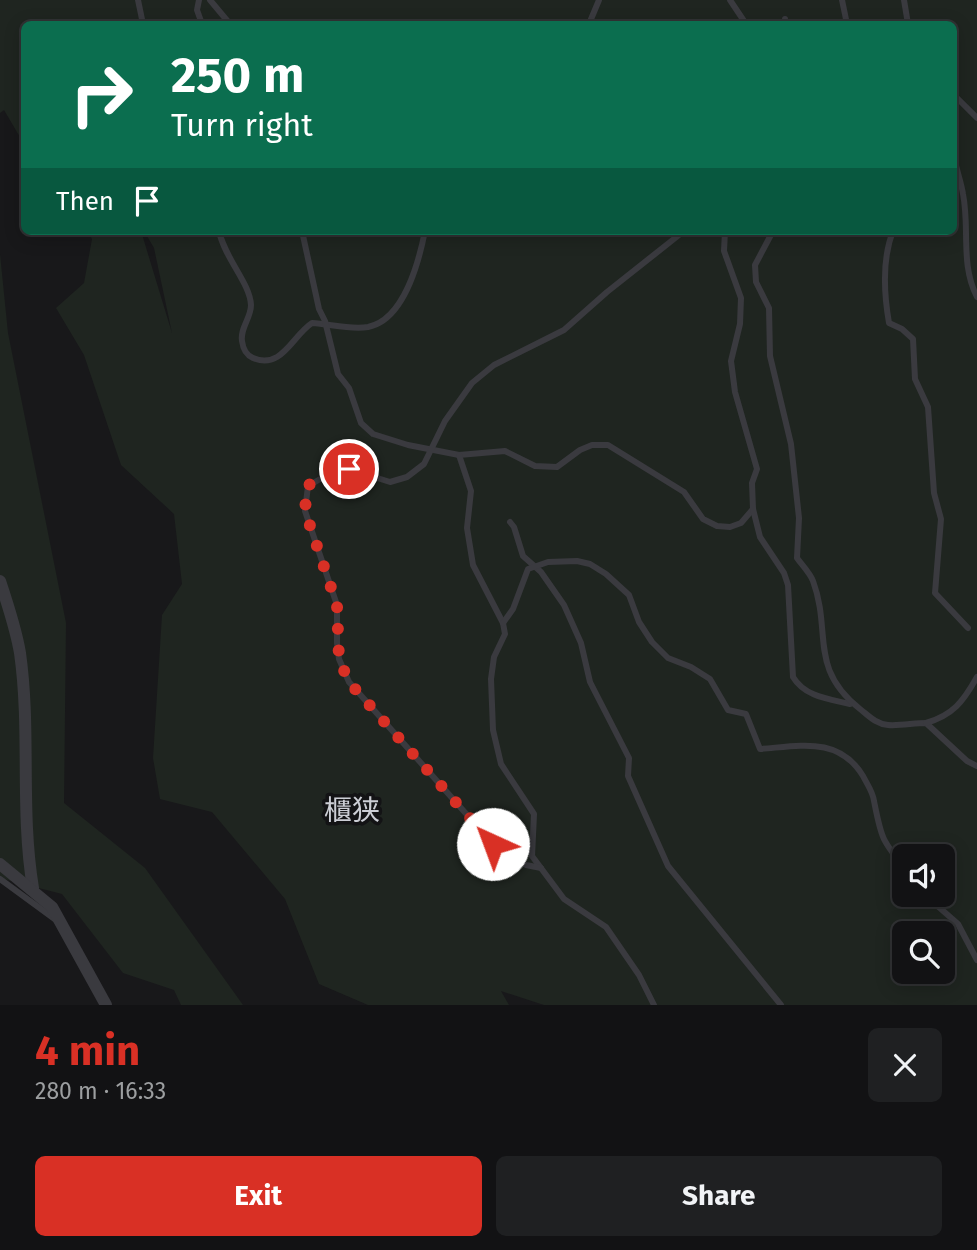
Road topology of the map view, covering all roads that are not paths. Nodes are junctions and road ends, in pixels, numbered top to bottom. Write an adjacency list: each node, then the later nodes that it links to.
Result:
1 (138, 0): 8 (lane)
2 (199, 0): 9 (lane)
3 (210, 0): 10 (lane)
4 (599, 0): 11 (lane)
5 (730, 0): 12 (lane)
6 (842, 0): 13 (lane)
7 (904, 0): 14 (lane)
8 (142, 21)
9 (201, 21)
10 (228, 21)
11 (590, 21)
12 (744, 21)
13 (846, 21)
14 (908, 21)
15 (957, 98): 16 (lane)
16 (977, 118)
17 (957, 168): 19 (lane)
18 (957, 212): 19 (lane)
19 (964, 214): 27 (lane)
20 (220, 235): 28 (lane)
21 (303, 235): 28 (lane)
22 (424, 235): 28 (lane)
23 (679, 235): 29 (lane)
24 (725, 235): 31 (lane)
25 (771, 235): 38 (lane)
26 (893, 235): 36 (lane)
27 (977, 297)
28 (326, 323): 29 (lane)
29 (429, 450): 30 (lane); 43 (lane)
30 (459, 455): 31 (lane); 35 (lane)
31 (753, 509): 38 (lane)
32 (510, 522): 33 (lane)
33 (533, 566): 35 (lane); 41 (lane); 51 (lane)
34 (0, 581): 45 (street)
35 (503, 622): 43 (lane)
36 (968, 628)
37 (977, 677): 39 (lane)
38 (855, 706): 39 (lane)
39 (926, 723): 40 (lane)
40 (977, 766)
41 (892, 853)
42 (0, 864): 45 (street)
43 (541, 868): 50 (lane)
44 (0, 879): 47 (lane)
45 (33, 888): 47 (street)
46 (939, 907): 48 (lane)
47 (61, 922): 49 (street)
48 (977, 960)
49 (106, 1005)
50 (654, 1005)
51 (781, 1005)

